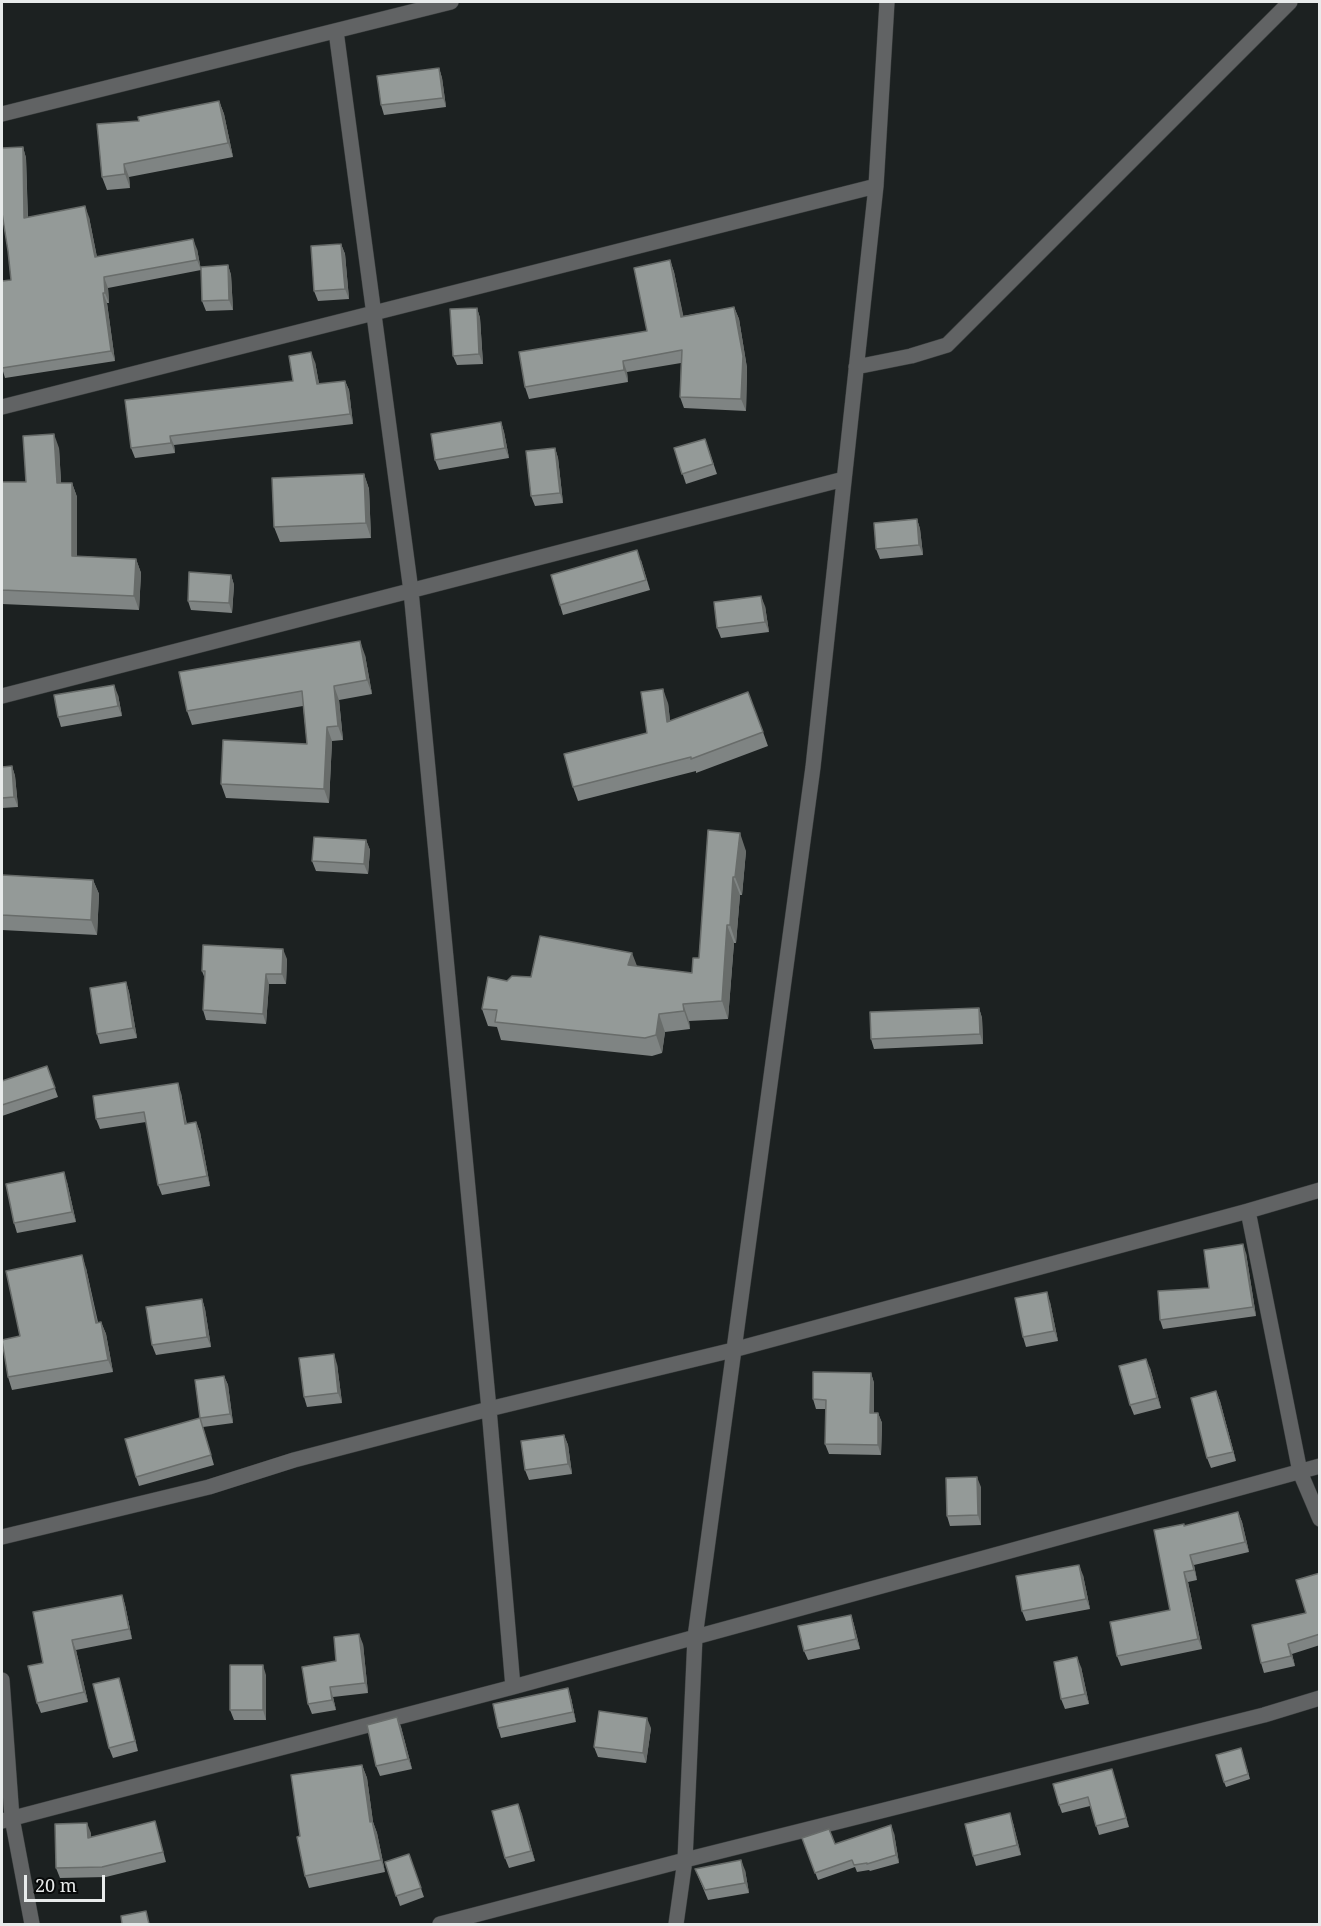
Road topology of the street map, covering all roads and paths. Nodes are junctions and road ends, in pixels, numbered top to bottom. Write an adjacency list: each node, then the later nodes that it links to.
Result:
1 (451, 2): 4 (street)
2 (887, 2): 6 (street)
3 (1290, 2): 8 (street)
4 (336, 31): 5 (street); 7 (street)
5 (2, 114)
6 (876, 186): 7 (street); 8 (street)
7 (374, 313): 9 (street); 11 (street)
8 (856, 367): 10 (street)
9 (2, 407)
10 (844, 480): 11 (street); 15 (street)
11 (411, 591): 12 (street); 16 (street)
12 (2, 696)
13 (1320, 1190): 14 (street)
14 (1248, 1211): 15 (street); 18 (street)
15 (733, 1350): 16 (street); 21 (street)
16 (489, 1409): 20 (street); 23 (street)
17 (1320, 1466): 18 (street)
18 (1300, 1472): 19 (street); 21 (street)
19 (1320, 1519)
20 (2, 1537)
21 (695, 1637): 23 (street); 26 (street)
22 (2, 1680): 25 (street)
23 (513, 1687): 25 (street)
24 (1320, 1698): 26 (street)
25 (7, 1820): 27 (street)
26 (685, 1860): 28 (street); 29 (street)
27 (32, 1924)
28 (440, 1924)
29 (676, 1924)

